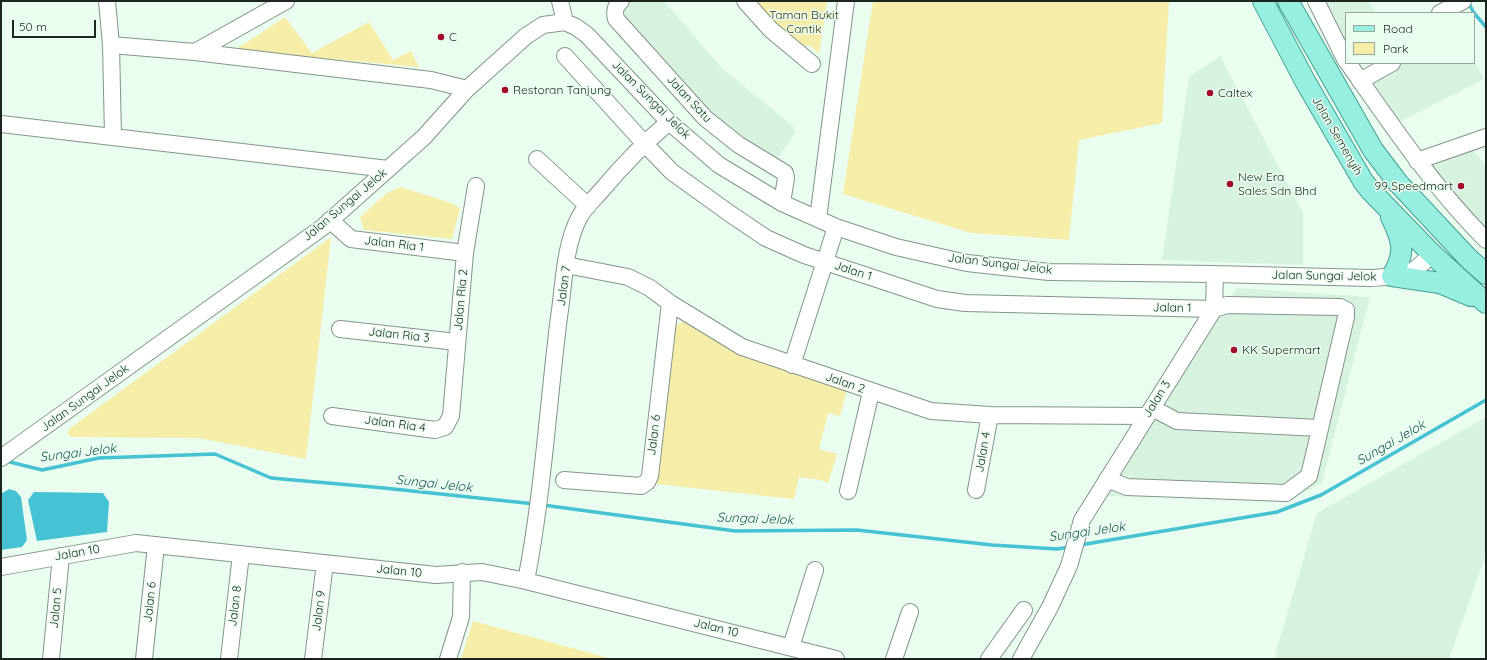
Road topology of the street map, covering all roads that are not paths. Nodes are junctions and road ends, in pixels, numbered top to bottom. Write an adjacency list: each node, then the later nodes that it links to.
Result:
1 (108, 1): 11 (street)
2 (286, 1): 12 (street)
3 (560, 1): 10 (street)
4 (621, 1): 33 (street, Jalan Satu)
5 (745, 1): 16 (street)
6 (846, 1): 36 (street)
7 (1288, 1): 19 (main road, Jalan Semenyih)
8 (1316, 1): 14 (street)
9 (1266, 7): 19 (main road); 22 (main road, Jalan Semenyih)
10 (565, 22): 21 (street, Jalan Sungai Jelok); 23 (street, Jalan Sungai Jelok)
11 (111, 45): 12 (street); 25 (street)
12 (195, 52): 21 (street)
13 (565, 56): 27 (street, Jalan 1)
14 (1345, 58)
15 (1345, 60): 19 (street)
16 (812, 64)
17 (1349, 64): 20 (street)
18 (1390, 64): 20 (street)
19 (1327, 68): 22 (main road); 31 (main road, Jalan Semenyih)
20 (1360, 80): 29 (street)
21 (467, 89): 30 (street, Jalan Sungai Jelok)
22 (1324, 113): 35 (main road, Jalan Semenyih)
23 (669, 122): 27 (street, Jalan 7); 33 (street, Jalan Sungai Jelok)
24 (1, 124): 25 (street)
25 (113, 136): 30 (street)
26 (1486, 137): 29 (street)
27 (644, 144): 34 (street, Jalan 7); 42 (street, Jalan 1)
28 (537, 159): 34 (street)
29 (1417, 161): 39 (street)
30 (388, 169): 37 (street, Jalan Sungai Jelok)
31 (1398, 183): 41 (main road); 45 (main road, Jalan Semenyih)
32 (476, 186): 40 (street, Jalan Ria 2)
33 (782, 203): 36 (street, Jalan Sungai Jelok)
34 (588, 206): 43 (street, Jalan 7)
35 (1387, 208): 41 (main road, Jalan Semenyih); 46 (main road)
36 (818, 219): 38 (street, Jalan Sungai Jelok)
37 (330, 220): 40 (street, Jalan Ria 1); 60 (street, Jalan Sungai Jelok)
38 (836, 227): 42 (street); 44 (street, Jalan Sungai Jelok)
39 (1486, 240)
40 (465, 253): 52 (street, Jalan Ria 2)
41 (1432, 254): 46 (street, Jalan Sungai Jelok); 47 (main road); 49 (main road, Jalan Semenyih)
42 (825, 262): 50 (street, Jalan 1); 53 (street)
43 (566, 265): 48 (street, Jalan 2); 72 (street, Jalan 7)
44 (1216, 274): 46 (street, Jalan Sungai Jelok); 50 (street, Jalan 3)
45 (1486, 274)
46 (1392, 276): 49 (main road)
47 (1486, 287)
48 (670, 303): 53 (street, Jalan 2); 62 (street, Jalan 6)
49 (1486, 303)
50 (1214, 309): 55 (street, Jalan 3); 59 (street, Jalan 1)
51 (340, 329): 52 (street, Jalan Ria 3)
52 (457, 342): 58 (street, Jalan Ria 2)
53 (792, 364): 54 (street, Jalan 2)
54 (871, 392): 56 (street, Jalan 2); 64 (street)
55 (1149, 412): 56 (street, Jalan 2); 59 (street); 61 (street, Jalan 3)
56 (990, 415): 63 (street, Jalan 4)
57 (332, 416): 58 (street, Jalan Ria 4)
58 (451, 416)
59 (1320, 428): 61 (street)
60 (1, 458)
61 (1107, 479): 84 (street, Jalan 3)
62 (564, 480)
63 (976, 490)
64 (848, 491)
65 (156, 545): 66 (street, Jalan 10); 67 (street, Jalan 10); 77 (street, Jalan 6)
66 (241, 554): 68 (street, Jalan 10); 78 (street, Jalan 8)
67 (61, 556): 69 (street, Jalan 10); 76 (street, Jalan 5)
68 (325, 563): 71 (street, Jalan 10); 79 (street, Jalan 9)
69 (1, 567)
70 (815, 570): 75 (street)
71 (462, 572): 72 (street, Jalan 10); 80 (street)
72 (526, 581): 75 (street, Jalan 10)
73 (1024, 610): 83 (street)
74 (910, 612): 82 (street)
75 (790, 647): 81 (street, Jalan 10)
76 (51, 659)
77 (144, 659)
78 (229, 659)
79 (313, 659)
80 (448, 659)
81 (836, 659)
82 (894, 659)
83 (989, 659)
84 (1021, 659)

